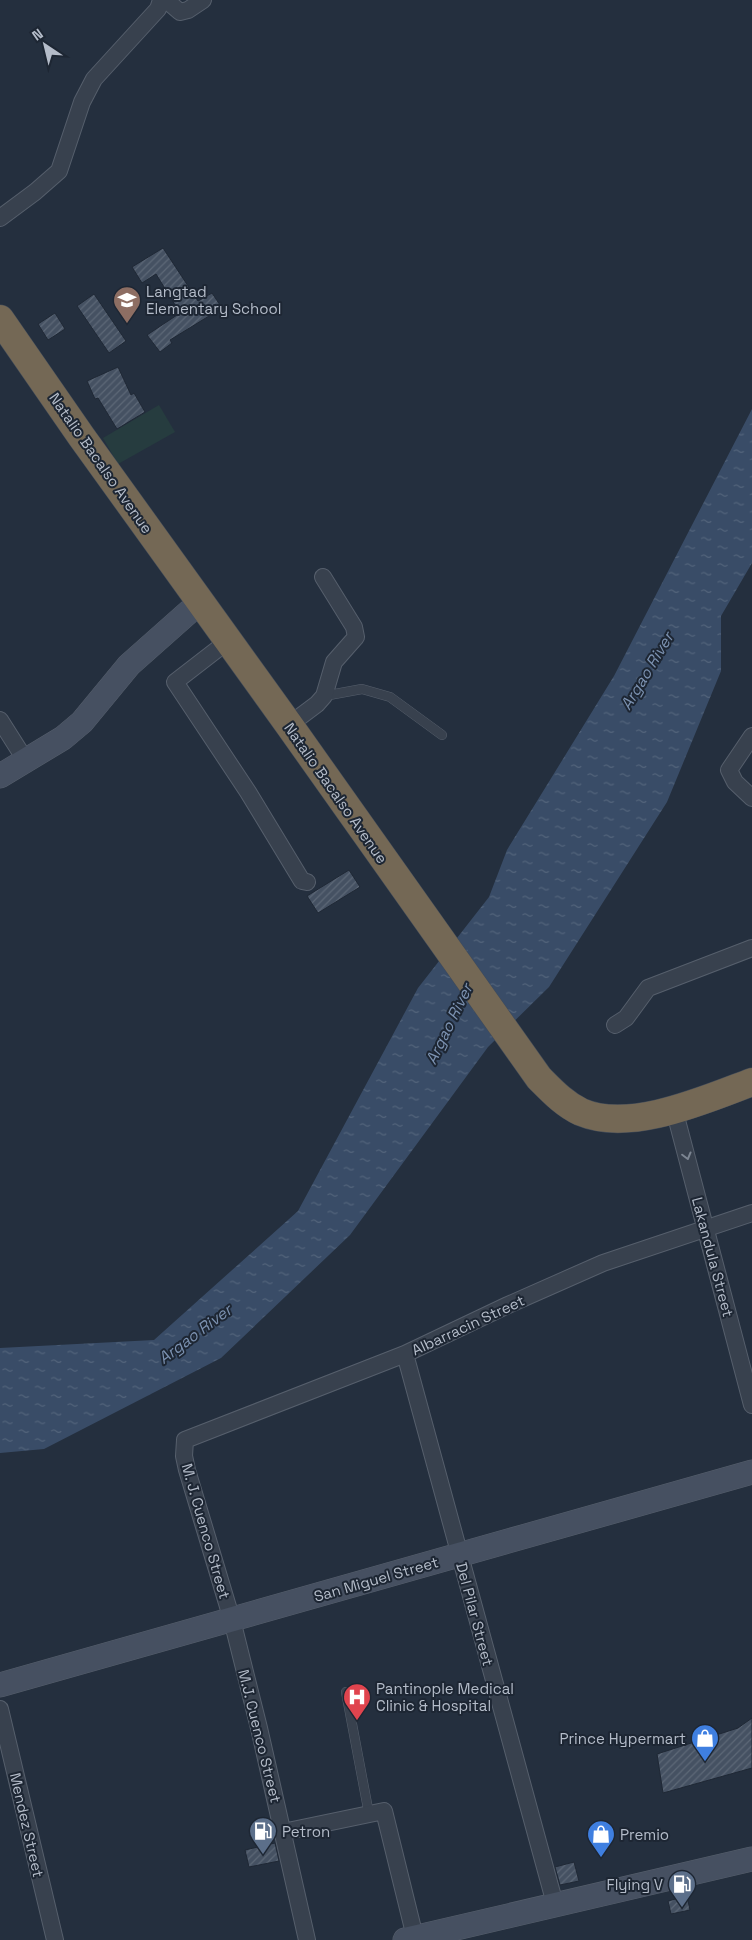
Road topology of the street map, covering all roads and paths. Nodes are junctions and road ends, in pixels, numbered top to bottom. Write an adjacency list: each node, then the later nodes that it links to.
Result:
1 (161, 0): 4 (street)
2 (166, 0): 3 (street)
3 (203, 0)
4 (0, 218)
5 (0, 319): 7 (highway, Natalio Bacalso Avenue)
6 (323, 577): 9 (street)
7 (200, 602): 8 (highway, Natalio Bacalso Avenue); 14 (main road)
8 (228, 641): 11 (highway, Natalio Bacalso Avenue); 17 (street)
9 (324, 696): 11 (street); 12 (lane)
10 (0, 720): 14 (street)
11 (289, 725): 21 (highway, Natalio Bacalso Avenue)
12 (442, 735)
13 (752, 736): 16 (street)
14 (26, 761): 15 (main road)
15 (0, 776)
16 (752, 798)
17 (307, 882)
18 (752, 948): 19 (street)
19 (615, 1024)
20 (752, 1082): 21 (highway, Natalio Bacalso Avenue)
21 (674, 1109): 23 (street, Lakandula Street, one-way to 23)
22 (752, 1213): 23 (street, Albarracin Street)
23 (706, 1230): 24 (street, Albarracin Street); 25 (street, Lakandula Street)
24 (406, 1354): 26 (street, Albarracin Street); 28 (street, Del Pilar Street)
25 (752, 1405)
26 (184, 1440): 29 (street, M. J. Cuenco Street)
27 (752, 1472): 28 (main road, San Miguel Street)
28 (459, 1556): 29 (main road, San Miguel Street); 36 (street, Del Pilar Street)
29 (232, 1620): 30 (main road, San Miguel Street); 34 (street, M.J. Cuenco Street)
30 (0, 1684)
31 (346, 1692): 33 (lane)
32 (0, 1709): 38 (street, Mendez Street)
33 (369, 1814): 34 (street); 37 (street)
34 (283, 1832): 39 (street, M.J. Cuenco Street)
35 (752, 1859): 36 (main road)
36 (555, 1904): 37 (main road)
37 (410, 1939)
38 (55, 1940)
39 (307, 1940)

